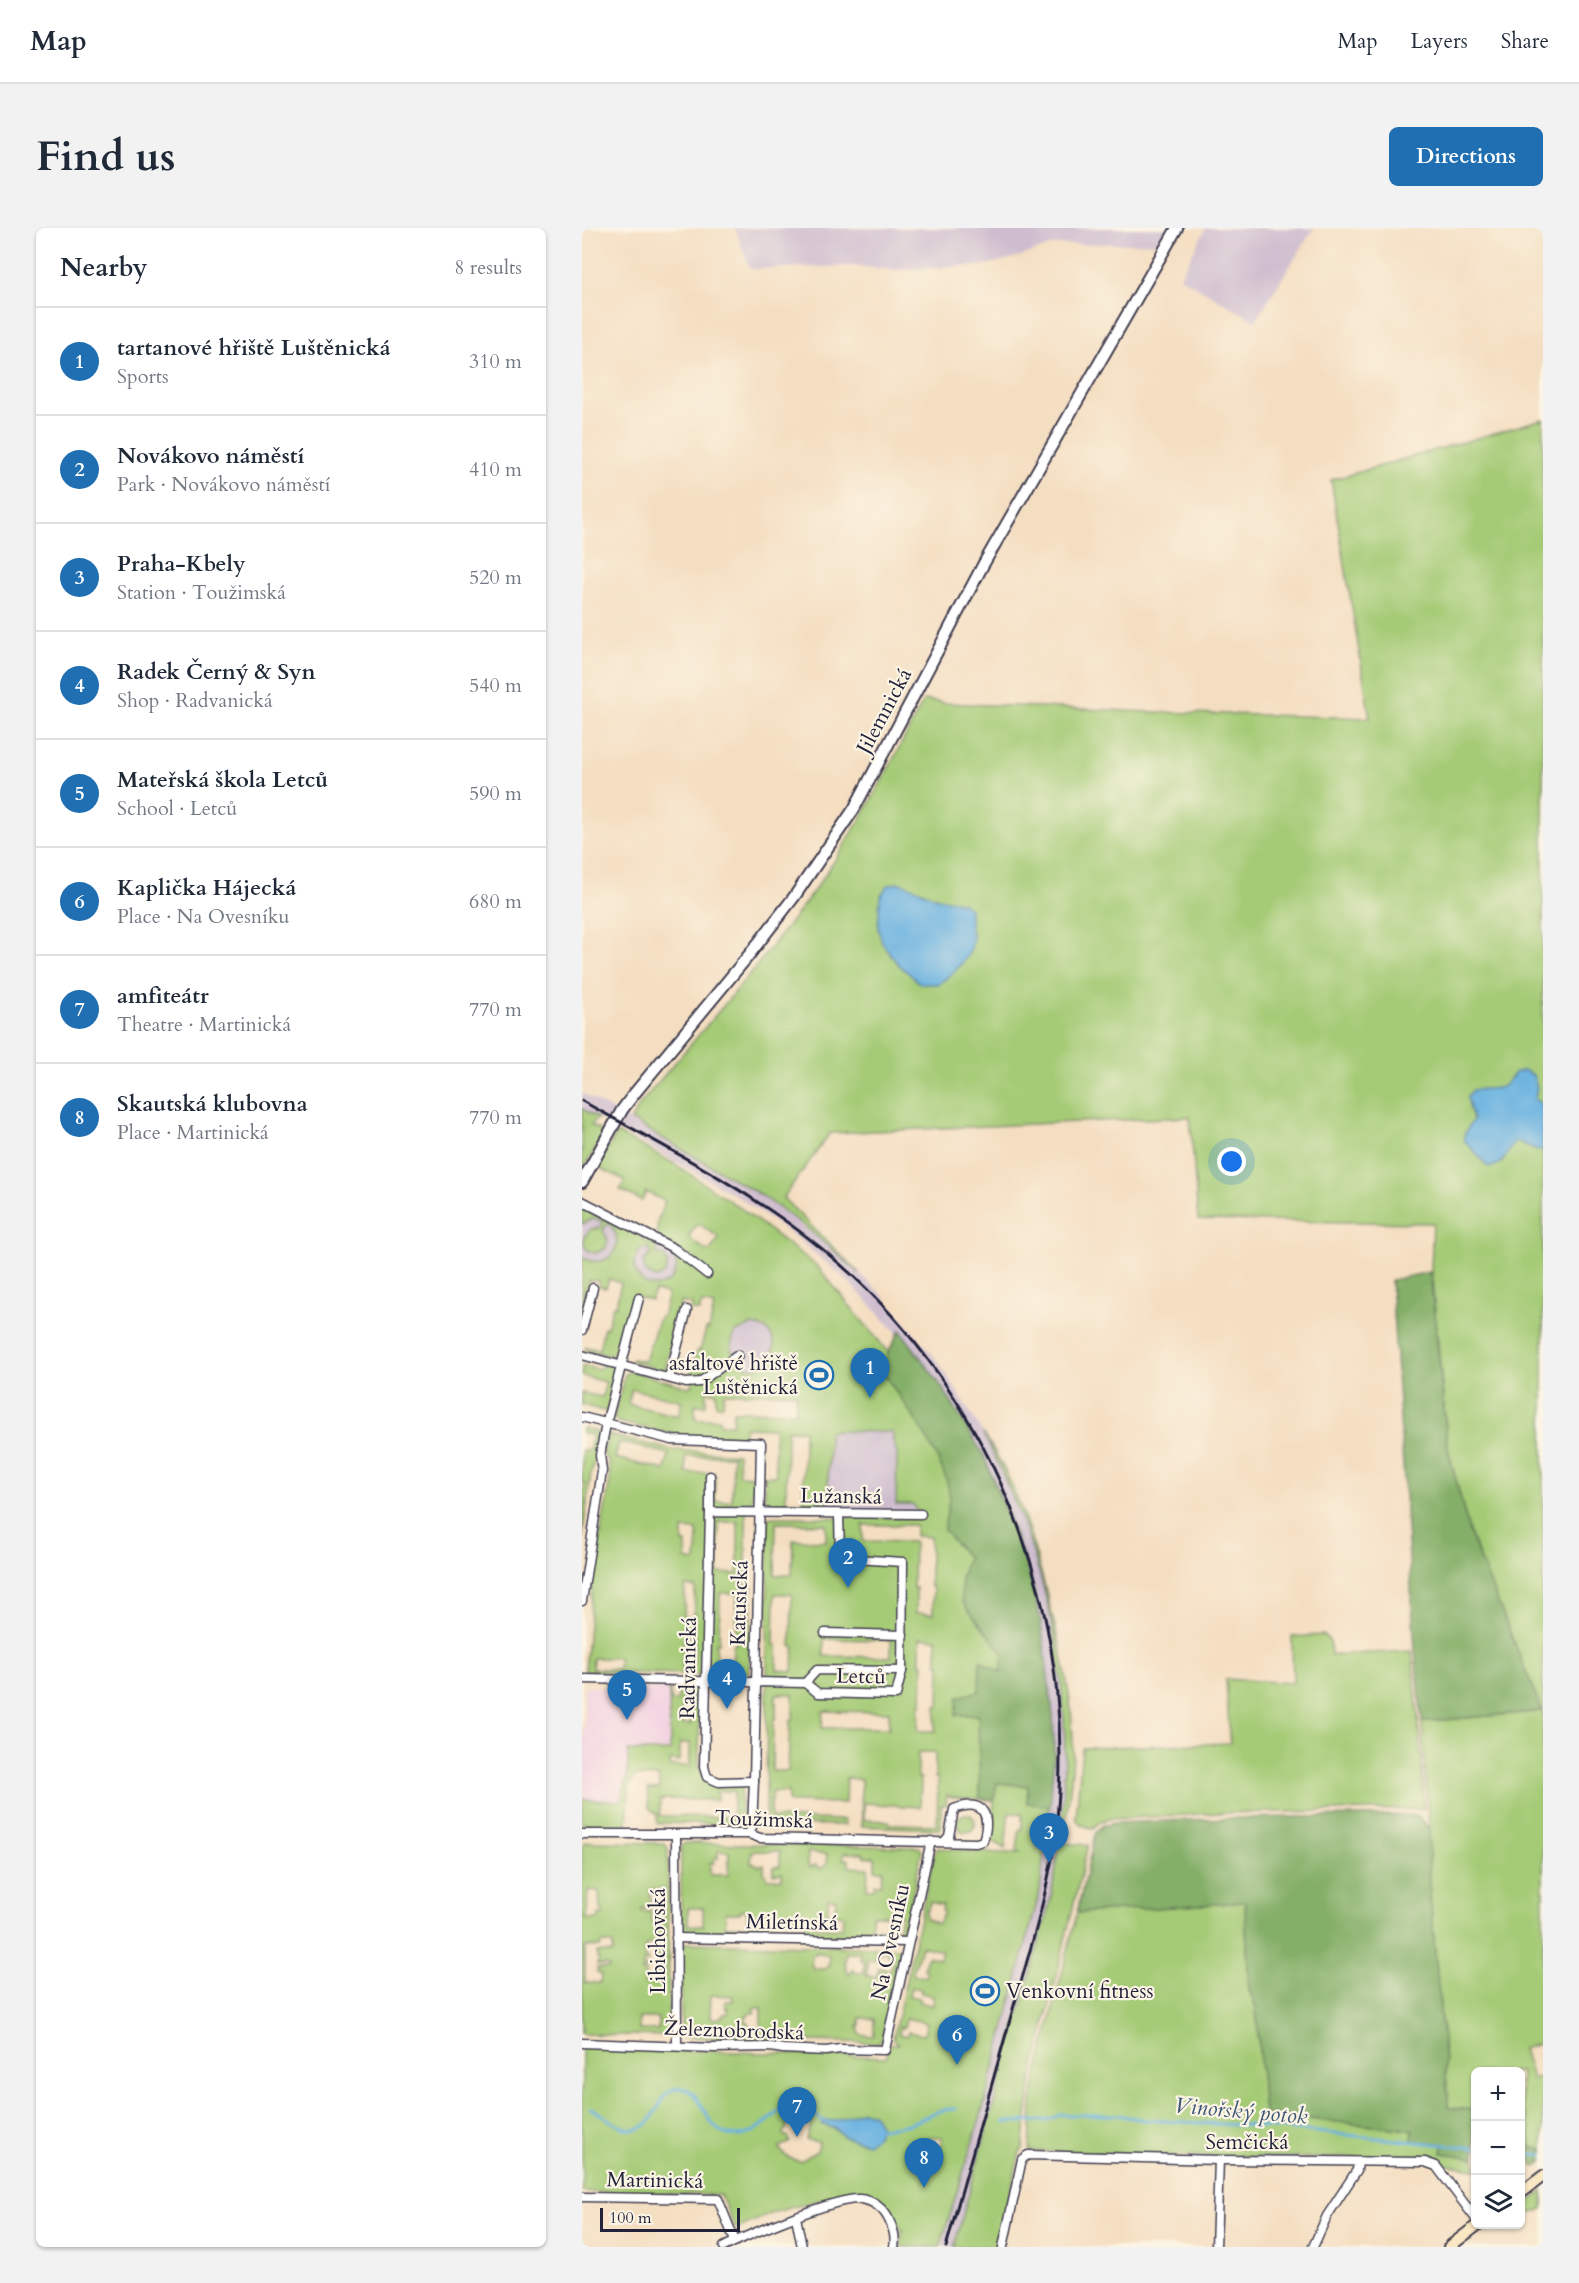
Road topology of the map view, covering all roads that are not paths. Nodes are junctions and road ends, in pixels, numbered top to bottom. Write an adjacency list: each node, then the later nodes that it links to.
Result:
1 (1177, 228): 2 (street, Jilemnická)
2 (582, 1182)
3 (582, 1201): 4 (street)
4 (707, 1274)
5 (593, 1288): 8 (street)
6 (639, 1298): 11 (street)
7 (687, 1310): 12 (street)
8 (582, 1330)
9 (582, 1355): 11 (street)
10 (738, 1355): 12 (street)
11 (620, 1366): 12 (street); 14 (street)
12 (669, 1378)
13 (582, 1417): 14 (street)
14 (606, 1424): 17 (street, Katusická); 20 (street)
15 (710, 1476): 16 (street, Radvanická)
16 (710, 1512): 17 (street); 25 (street, Radvanická)
17 (760, 1513): 18 (street, Lužanská); 26 (street, Katusická)
18 (840, 1514): 19 (street, Lužanská); 22 (street, Letců)
19 (921, 1514)
20 (582, 1601)
21 (825, 1633): 22 (street)
22 (903, 1635): 23 (street, Letců)
23 (902, 1671): 27 (street, Letců); 27 (street, Letců)
24 (582, 1679): 25 (street, Letců)
25 (705, 1682): 26 (street, Letců); 28 (street, Radvanická)
26 (755, 1682): 27 (street, Letců); 28 (street, Katusická)
27 (805, 1683)
28 (754, 1781): 30 (street, Katusická)
29 (582, 1834): 31 (street, Toužimská)
30 (749, 1834): 31 (street, Toužimská); 32 (street, Toužimská)
31 (676, 1835): 34 (street, Libichovská)
32 (931, 1841): 33 (street, Toužimská); 35 (street, Na Ovesníku)
33 (944, 1842): 33 (street, Toužimská)
34 (676, 1938): 35 (street, Miletínská); 37 (street, Libichovská)
35 (908, 1942): 38 (street, Na Ovesníku)
36 (582, 2043): 37 (street, Železnobrodská)
37 (677, 2046): 38 (street, Železnobrodská)
38 (885, 2050)
39 (1219, 2160): 40 (street, Semčická); 51 (street, Semčická); 52 (street)
40 (1358, 2162): 44 (street, Semčická); 53 (street)
41 (1543, 2176): 42 (main road)
42 (1525, 2190)
43 (582, 2197): 47 (street, Martinická)
44 (1471, 2212)
45 (796, 2217): 47 (street); 49 (street); 50 (street)
46 (1472, 2229): 54 (main road)
47 (735, 2241): 48 (street)
48 (724, 2247)
49 (802, 2247)
50 (894, 2247)
51 (1003, 2247)
52 (1216, 2247)
53 (1313, 2247)
54 (1449, 2247)

